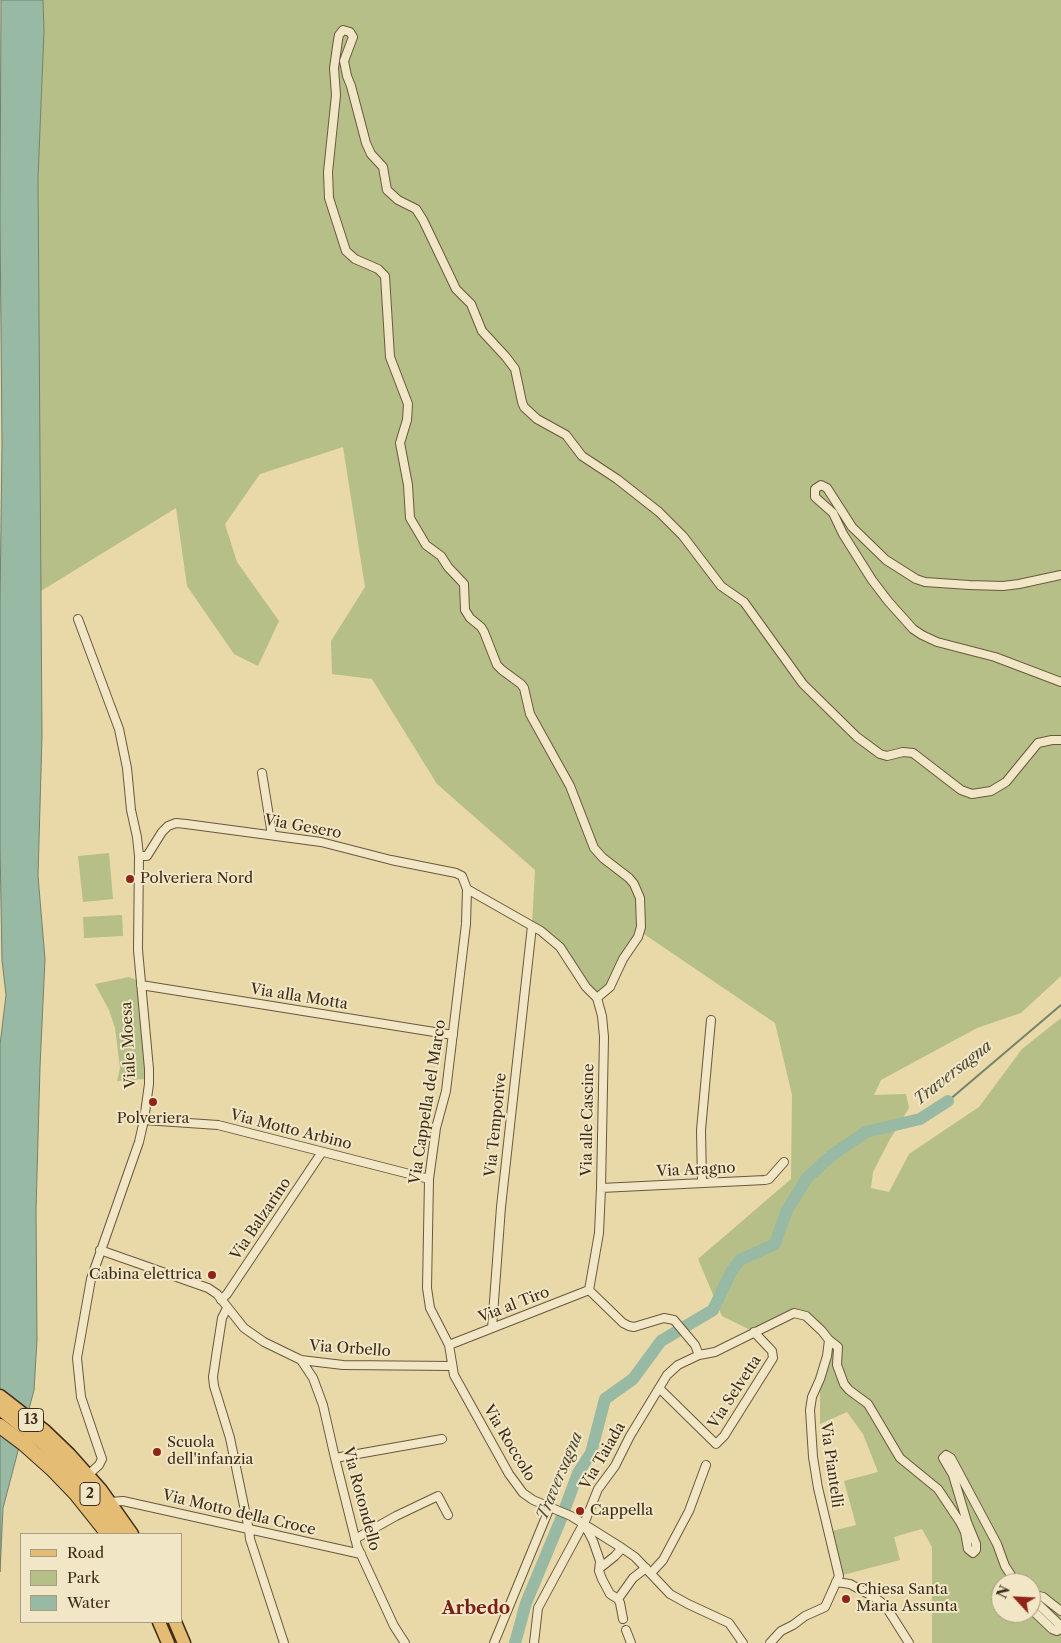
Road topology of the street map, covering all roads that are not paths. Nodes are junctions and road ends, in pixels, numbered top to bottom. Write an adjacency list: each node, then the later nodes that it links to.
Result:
1 (1061, 575): 3 (street)
2 (78, 619): 7 (street, Viale Moesa)
3 (1061, 682)
4 (1061, 740): 11 (street)
5 (262, 773): 6 (street)
6 (272, 835): 7 (street, Via Gesero); 8 (street, Via Gesero)
7 (139, 856): 10 (street, Viale Moesa)
8 (467, 888): 9 (street, Via alle Cascine); 13 (street, Via Cappella del Marco)
9 (532, 926): 11 (street, Via alle Cascine); 24 (street, Via Temporive)
10 (141, 985): 13 (street, Via alla Motta); 14 (street, Viale Moesa)
11 (597, 998): 19 (street, Via alle Cascine)
12 (711, 1020): 18 (street)
13 (453, 1035): 17 (street, Via Cappella del Marco)
14 (144, 1120): 15 (street, Via Motto Arbino); 20 (street, Viale Moesa)
15 (322, 1152): 17 (street, Via Motto Arbino); 22 (street, Via Balzarino)
16 (784, 1162): 18 (street, Via Aragno)
17 (429, 1179): 27 (street, Via Cappella del Marco)
18 (702, 1183): 19 (street, Via Aragno)
19 (601, 1188): 21 (street, Via alle Cascine)
20 (100, 1250): 22 (street, Via Orbello); 41 (street, Viale Moesa)
21 (589, 1290): 24 (street, Via al Tiro); 28 (street)
22 (222, 1300): 23 (street, Via Orbello)
23 (227, 1308): 29 (street, Via Orbello); 46 (street)
24 (492, 1328): 27 (street, Via al Tiro)
25 (754, 1332): 26 (street, Via Taiada); 28 (street, Via Taiada); 32 (street, Via Selvetta)
26 (829, 1340): 56 (street); 57 (street, Via Piantelli)
27 (449, 1344): 30 (street, Via Cappella del Marco)
28 (699, 1355): 32 (street, Via Taiada)
29 (301, 1360): 30 (street, Via Orbello); 38 (street, Via Rotondello)
30 (452, 1366): 31 (street, Via Cappella del Marco)
31 (454, 1375): 43 (street, Via Roccolo)
32 (659, 1388): 45 (street, Via Taiada)
33 (0, 1396): 39 (main road, 13)
34 (0, 1409): 39 (main road, 2)
35 (0, 1420): 39 (main road, 2)
36 (0, 1426): 39 (highway)
37 (442, 1439): 38 (street)
38 (335, 1458): 51 (street, Via Rotondello)
39 (56, 1459): 41 (main road, 13); 47 (highway); 48 (main road, 2); 49 (main road, 2)
40 (706, 1465): 55 (street)
41 (88, 1475): 42 (main road, 13)
42 (110, 1502): 46 (street, Via Motto della Croce); 50 (main road, 13)
43 (552, 1508): 45 (street, Via Roccolo); 73 (street)
44 (448, 1515): 51 (street)
45 (584, 1522): 52 (street, Via Roccolo); 54 (street); 74 (street, Via Taiada)
46 (249, 1530): 53 (street, Via Motto della Croce); 71 (street)
47 (107, 1533)
48 (111, 1533)
49 (119, 1533)
50 (131, 1533)
51 (355, 1539): 53 (street, Via Rotondello)
52 (622, 1548): 54 (street); 55 (street, Via Roccolo)
53 (361, 1554): 72 (street, Via Rotondello)
54 (600, 1568): 59 (street)
55 (648, 1571): 59 (street); 76 (street, Via Roccolo)
56 (1009, 1573)
57 (838, 1579): 77 (street); 78 (street)
58 (1041, 1596): 61 (street)
59 (618, 1599): 62 (street)
60 (1041, 1607): 63 (street)
61 (1061, 1611)
62 (623, 1619)
63 (1041, 1619)
64 (159, 1623): 68 (main road)
65 (165, 1623): 69 (main road)
66 (175, 1623): 70 (main road)
67 (626, 1630): 75 (street)
68 (168, 1643)
69 (173, 1643)
70 (184, 1643)
71 (284, 1643)
72 (405, 1643)
73 (494, 1643)
74 (534, 1643)
75 (631, 1643)
76 (743, 1643)
77 (770, 1643)
78 (909, 1643)

